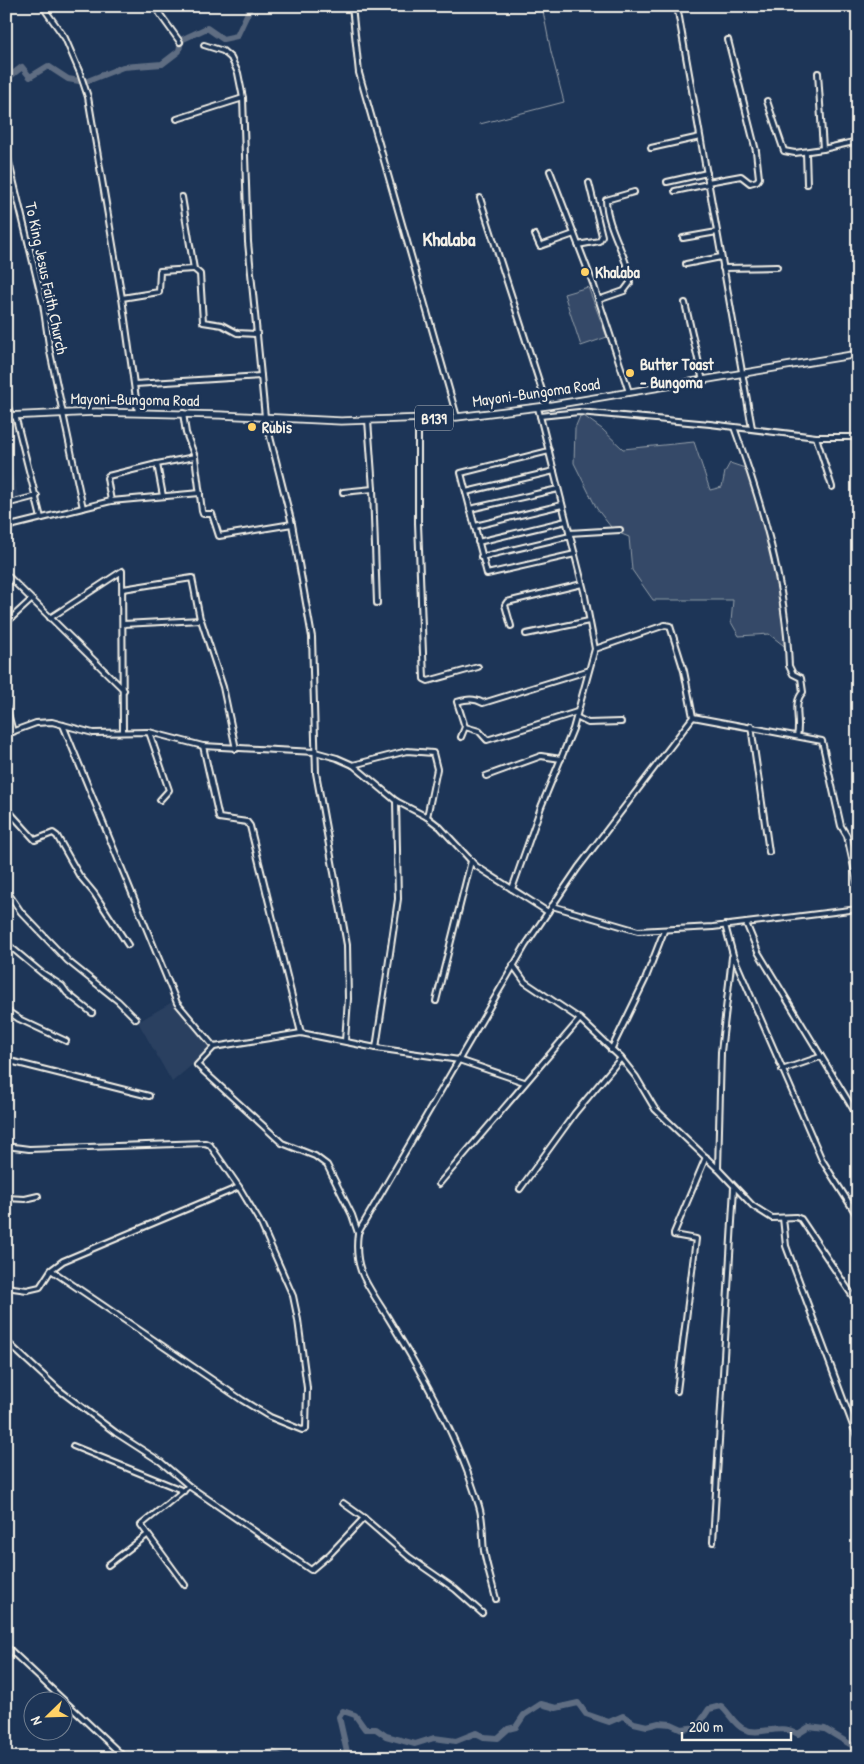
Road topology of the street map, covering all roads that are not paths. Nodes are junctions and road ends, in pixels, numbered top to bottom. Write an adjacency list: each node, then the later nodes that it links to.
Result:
1 (154, 6): 6 (street)
2 (352, 6): 57 (street)
3 (677, 6): 12 (street)
4 (43, 7): 38 (street)
5 (728, 40): 22 (street)
6 (180, 42)
7 (204, 45): 9 (street)
8 (818, 73): 15 (street)
9 (243, 98): 11 (street); 41 (street)
10 (767, 101): 17 (street)
11 (177, 118)
12 (700, 137): 14 (street); 19 (street)
13 (858, 141): 15 (street)
14 (651, 148)
15 (823, 149): 17 (street)
16 (6, 150): 51 (street, To King Jesus Faith Church)
17 (806, 152): 23 (street)
18 (550, 171): 29 (street)
19 (706, 173): 20 (street); 22 (street)
20 (667, 182)
21 (589, 183): 32 (street)
22 (708, 183): 24 (street); 28 (street)
23 (807, 184)
24 (675, 191)
25 (634, 192): 39 (street)
26 (182, 197): 37 (street)
27 (480, 198): 49 (street)
28 (717, 232): 31 (street); 33 (street)
29 (574, 234): 30 (street); 32 (street)
30 (535, 235)
31 (683, 238)
32 (578, 245): 39 (street)
33 (721, 258): 34 (street); 36 (street)
34 (686, 264)
35 (777, 267): 36 (street)
36 (723, 268): 43 (street)
37 (194, 269): 38 (street); 41 (street)
38 (122, 298): 46 (street)
39 (598, 300): 47 (street)
40 (685, 303): 45 (street)
41 (256, 334): 44 (street)
42 (858, 354): 43 (main road, Mayoni-Bungoma Road / B139)
43 (743, 373): 45 (main road, Mayoni-Bungoma Road / B139); 61 (street)
44 (261, 376): 46 (street); 55 (street)
45 (703, 381): 47 (main road, Mayoni-Bungoma Road / B139)
46 (135, 384): 52 (street)
47 (629, 392): 49 (main road, Mayoni-Bungoma Road / B139)
48 (6, 402): 54 (street)
49 (547, 406): 50 (main road, Mayoni-Bungoma Road / B139)
50 (538, 408): 56 (street); 57 (main road, Mayoni-Bungoma Road / B139)
51 (62, 412): 52 (main road, Mayoni-Bungoma Road / B139); 54 (main road, Mayoni-Bungoma Road / B139); 79 (street, To King Jesus Faith Church)
52 (138, 413): 53 (main road, Mayoni-Bungoma Road / B139)
53 (183, 413): 55 (main road, Mayoni-Bungoma Road / B139); 65 (street)
54 (11, 416): 74 (street)
55 (265, 416): 59 (main road, Mayoni-Bungoma Road / B139); 83 (street)
56 (540, 416): 60 (street); 64 (street)
57 (457, 417): 58 (main road, Mayoni-Bungoma Road / B139)
58 (418, 418): 59 (main road, Mayoni-Bungoma Road / B139); 104 (street)
59 (368, 420): 69 (street)
60 (734, 427): 61 (street); 119 (street)
61 (752, 428): 62 (street)
62 (816, 437): 63 (street); 68 (street)
63 (858, 438)
64 (549, 451): 67 (street); 72 (street)
65 (195, 458): 66 (street); 73 (street)
66 (158, 464): 75 (street); 76 (street)
67 (554, 471): 70 (street); 72 (street)
68 (832, 487)
69 (373, 489): 71 (street); 95 (street)
70 (558, 489): 78 (street); 80 (street)
71 (343, 492)
72 (466, 492): 80 (street)
73 (200, 493): 75 (street); 83 (street)
74 (37, 496): 77 (street); 81 (street)
75 (163, 496): 76 (street)
76 (111, 501): 79 (street)
77 (6, 504)
78 (562, 505): 82 (street); 84 (street)
79 (83, 508): 81 (street)
80 (470, 510): 84 (street)
81 (41, 518): 85 (street)
82 (566, 521): 87 (street); 88 (street)
83 (292, 524): 123 (street)
84 (474, 526): 88 (street)
85 (6, 527)
86 (620, 530): 87 (street)
87 (570, 534): 89 (street); 90 (street)
88 (478, 542): 90 (street)
89 (575, 554): 90 (street); 92 (street)
90 (482, 557)
91 (6, 574): 94 (street)
92 (582, 584): 98 (street); 101 (street)
93 (123, 589): 96 (street); 97 (street); 100 (street)
94 (31, 600): 96 (street); 99 (street)
95 (377, 603)
96 (50, 618): 106 (street)
97 (200, 619): 100 (street); 122 (street)
98 (589, 621): 102 (street); 103 (street)
99 (6, 623)
100 (123, 624): 106 (street)
101 (511, 626)
102 (526, 634)
103 (596, 649): 105 (street); 110 (street)
104 (478, 667)
105 (588, 671): 108 (street); 114 (street)
106 (124, 690): 116 (street)
107 (6, 706): 115 (street)
108 (578, 712): 109 (street); 114 (street)
109 (576, 717): 111 (street); 124 (street)
110 (693, 717): 113 (street); 136 (street)
111 (621, 722)
112 (62, 725): 115 (street); 116 (street); 154 (street)
113 (751, 726): 119 (street); 131 (street)
114 (465, 727): 120 (street)
115 (13, 732): 118 (street)
116 (123, 732): 117 (street)
117 (149, 732): 121 (street); 127 (street)
118 (6, 734)
119 (797, 736): 133 (street)
120 (461, 737)
121 (203, 746): 122 (street); 151 (street)
122 (236, 748): 123 (street)
123 (315, 752): 125 (street); 153 (street)
124 (561, 759): 126 (street); 135 (street)
125 (352, 765): 128 (street); 130 (street)
126 (486, 776)
127 (160, 800)
128 (396, 800): 130 (street); 155 (street)
129 (6, 808): 143 (street)
130 (427, 817): 132 (street)
131 (769, 852)
132 (471, 862): 135 (street); 146 (street)
133 (858, 886)
134 (6, 890): 149 (street)
135 (512, 890): 138 (street)
136 (552, 906): 138 (street); 141 (street)
137 (858, 909): 139 (street)
138 (548, 912): 145 (street)
139 (746, 922): 140 (street); 157 (street)
140 (724, 925): 141 (street); 144 (street)
141 (664, 931): 156 (street)
142 (6, 943): 148 (street)
143 (128, 945)
144 (733, 955): 161 (street); 167 (street)
145 (514, 965): 150 (street); 160 (street)
146 (436, 1001)
147 (6, 1010): 152 (street)
148 (92, 1013)
149 (136, 1019)
150 (580, 1019): 156 (street); 162 (street)
151 (301, 1033): 153 (street); 154 (street)
152 (66, 1041)
153 (345, 1041): 155 (street)
154 (214, 1047): 176 (street)
155 (376, 1048): 160 (street)
156 (611, 1050): 158 (street)
157 (820, 1057): 161 (street); 164 (street)
158 (621, 1058): 166 (street); 171 (street)
159 (6, 1060): 163 (street)
160 (459, 1060): 162 (street); 176 (street)
161 (782, 1070): 174 (street)
162 (524, 1082): 168 (street)
163 (149, 1096)
164 (858, 1117)
165 (6, 1146): 169 (street)
166 (706, 1157): 167 (street); 181 (street)
167 (718, 1169): 170 (street)
168 (438, 1184)
169 (239, 1187): 177 (street); 177 (street)
170 (734, 1188): 175 (street); 189 (street)
171 (520, 1189)
172 (38, 1196): 173 (street)
173 (6, 1198)
174 (858, 1217)
175 (783, 1218): 179 (street); 182 (street)
176 (358, 1233): 192 (street)
177 (51, 1270): 178 (street)
178 (6, 1288)
179 (858, 1304)
180 (6, 1341): 184 (street)
181 (677, 1391)
182 (858, 1439)
183 (74, 1446): 185 (street)
184 (189, 1486): 185 (street); 187 (street)
185 (184, 1491): 188 (street)
186 (343, 1503): 187 (street)
187 (364, 1518): 193 (street)
188 (147, 1535): 190 (street); 191 (street)
189 (713, 1542)
190 (108, 1564)
191 (185, 1585)
192 (496, 1599)
193 (482, 1613)
194 (6, 1646): 195 (street)
195 (125, 1758)

